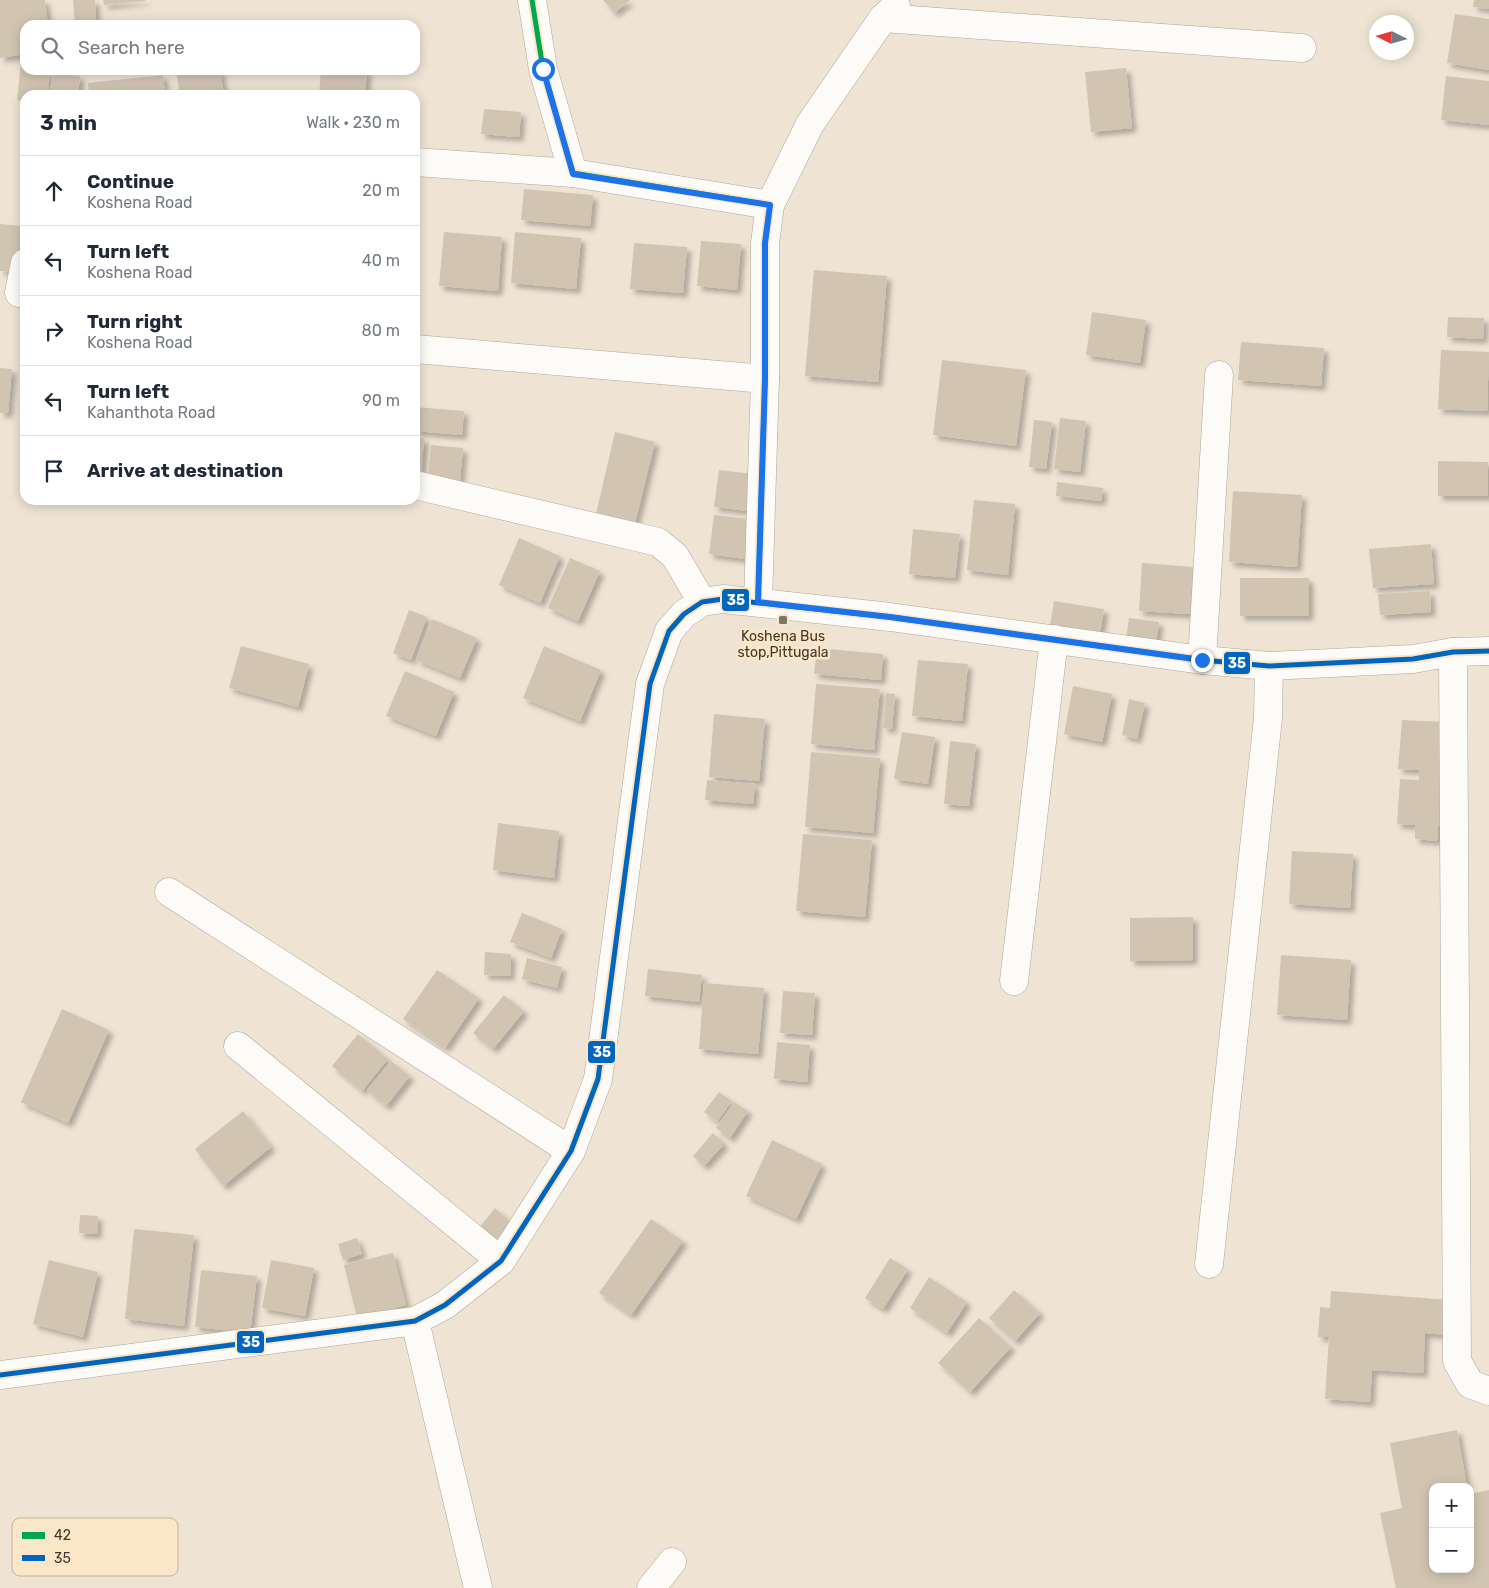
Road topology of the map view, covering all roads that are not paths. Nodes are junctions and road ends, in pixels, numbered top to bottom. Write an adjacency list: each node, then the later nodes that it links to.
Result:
1 (532, 0): 5 (street)
2 (893, 9): 3 (street); 6 (street)
3 (1302, 48)
4 (420, 162): 5 (street)
5 (573, 174): 6 (street)
6 (770, 205): 11 (street)
7 (20, 284): 8 (street)
8 (18, 292)
9 (420, 349): 11 (street)
10 (1219, 375): 18 (street)
11 (765, 379): 14 (street)
12 (420, 486): 13 (street)
13 (702, 602): 14 (street); 23 (street)
14 (758, 602): 15 (street)
15 (1054, 639): 18 (street); 21 (street)
16 (1489, 650): 17 (street)
17 (1453, 652): 19 (street); 28 (street)
18 (1202, 660): 19 (street)
19 (1269, 666): 25 (street)
20 (169, 892): 23 (street)
21 (1014, 981)
22 (238, 1046): 24 (street)
23 (571, 1151): 24 (street)
24 (502, 1261): 26 (street)
25 (1209, 1264)
26 (415, 1321): 27 (street); 30 (street)
27 (0, 1375)
28 (1489, 1391)
29 (672, 1562): 31 (street)
30 (478, 1588)
31 (651, 1588)

